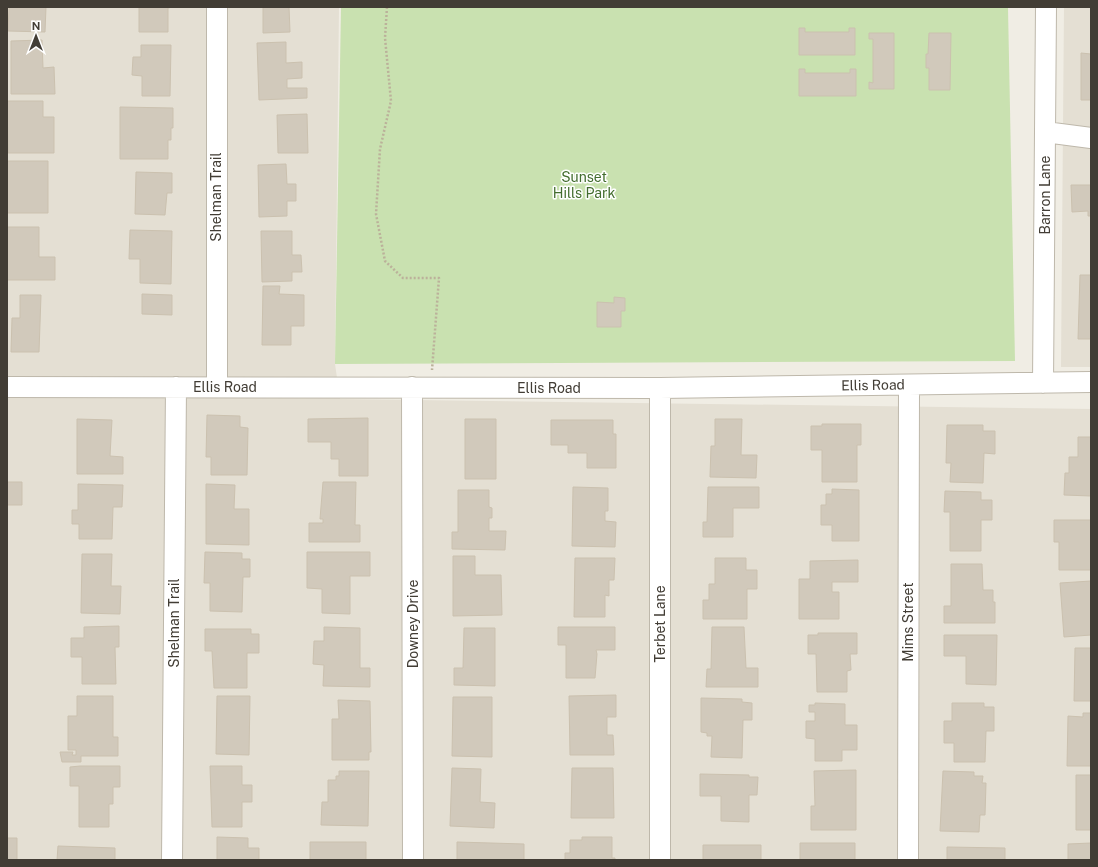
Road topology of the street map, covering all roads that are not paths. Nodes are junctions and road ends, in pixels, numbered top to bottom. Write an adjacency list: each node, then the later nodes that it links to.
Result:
1 (217, 7): 10 (street, Shelman Trail)
2 (1046, 7): 3 (street, Barron Lane)
3 (1045, 132): 4 (street); 6 (street, Barron Lane)
4 (1091, 138)
5 (1091, 382): 6 (street, Ellis Road)
6 (1043, 383): 7 (street, Ellis Road)
7 (909, 385): 12 (street, Ellis Road); 16 (street, Mims Street)
8 (7, 386): 9 (street, Ellis Road)
9 (176, 386): 10 (street, Ellis Road); 13 (street, Shelman Trail)
10 (217, 386): 11 (street, Ellis Road)
11 (412, 387): 12 (street, Ellis Road); 14 (street, Downey Drive)
12 (660, 388): 15 (street, Terbet Lane)
13 (172, 860)
14 (413, 860)
15 (660, 860)
16 (908, 860)

